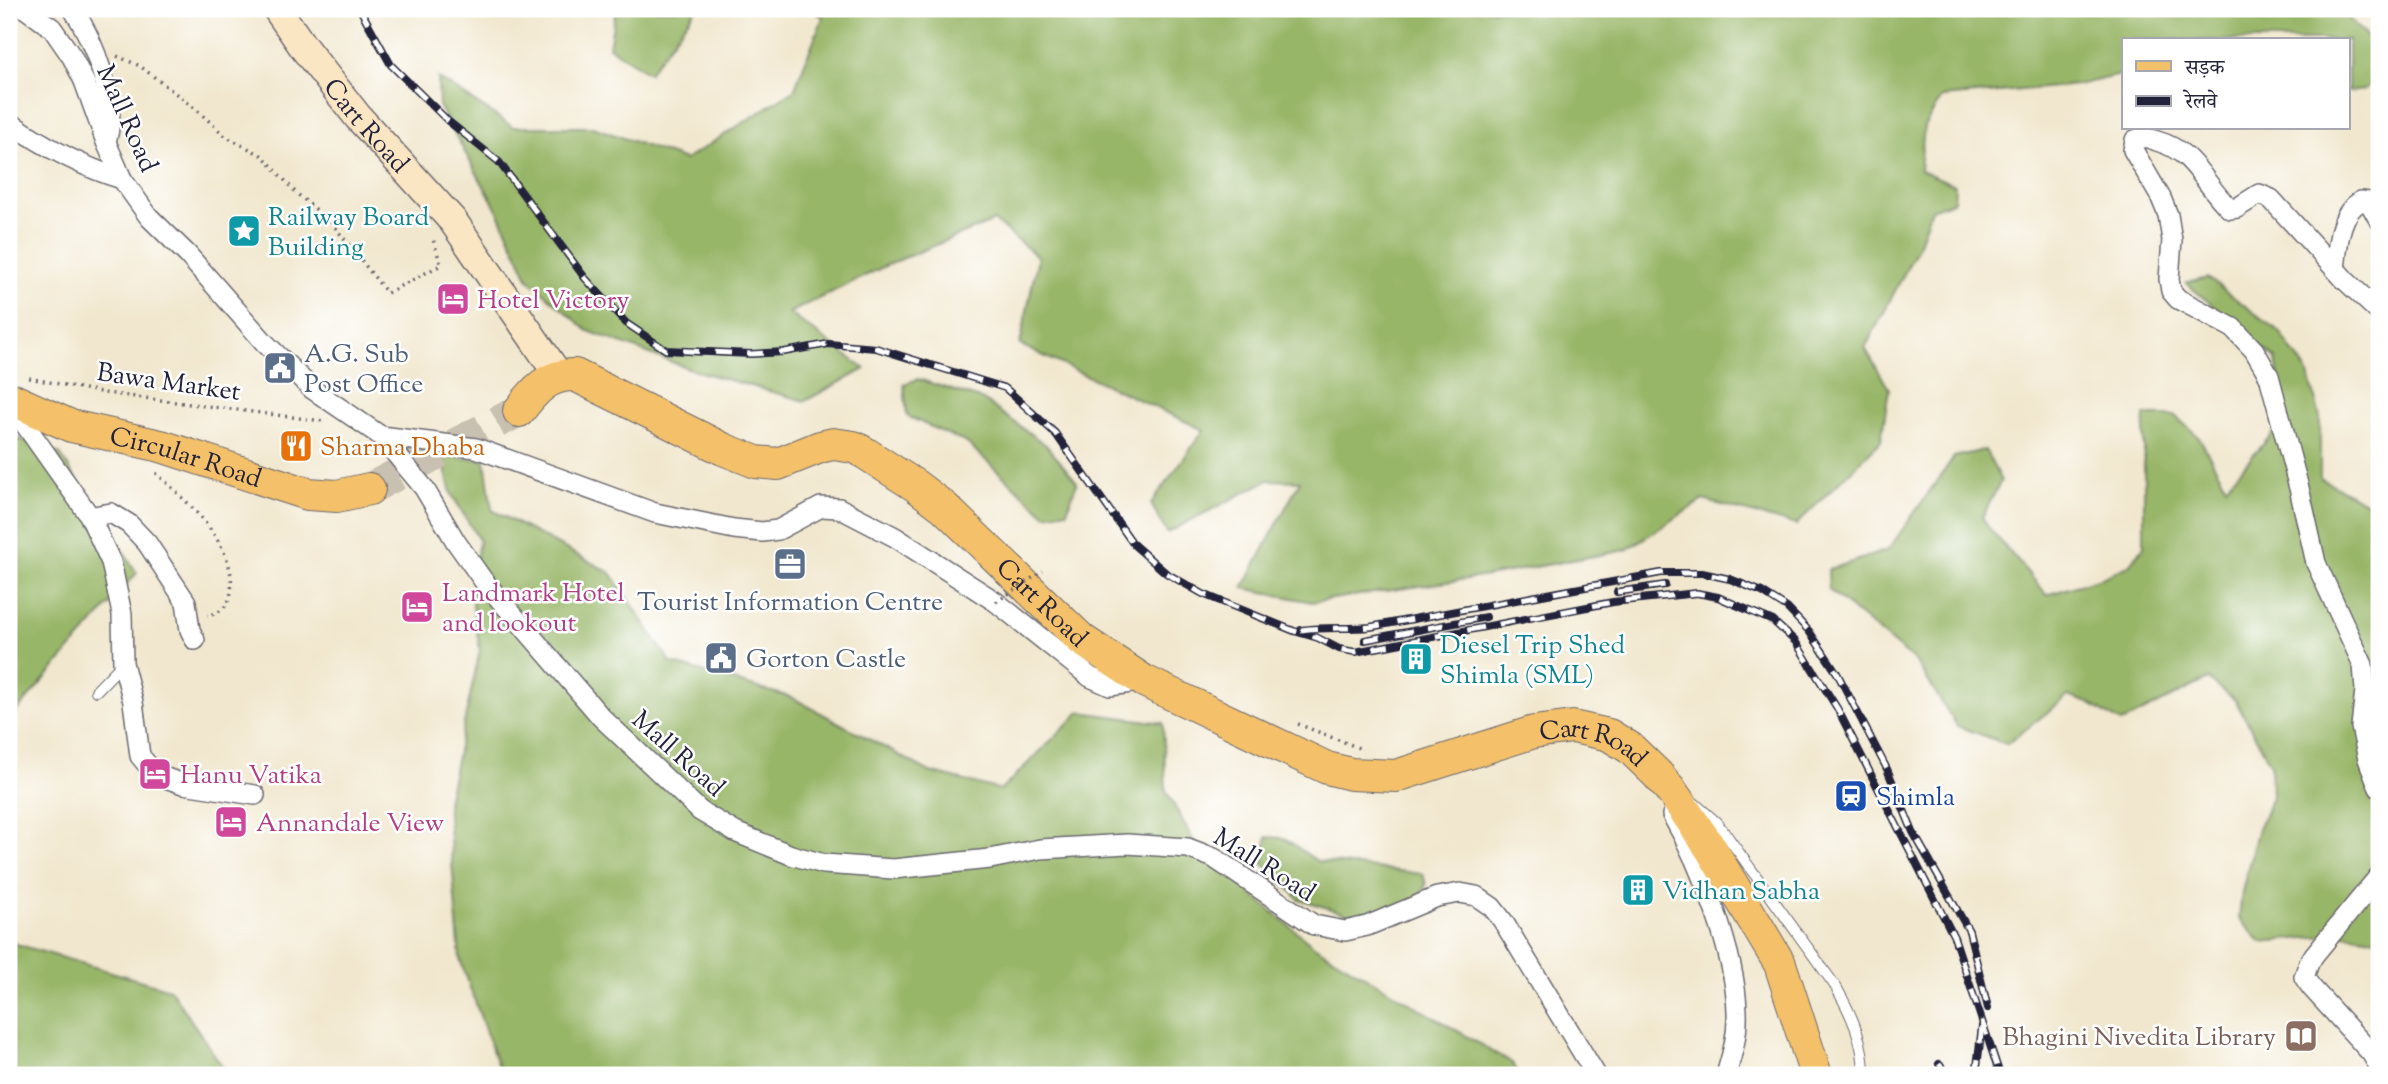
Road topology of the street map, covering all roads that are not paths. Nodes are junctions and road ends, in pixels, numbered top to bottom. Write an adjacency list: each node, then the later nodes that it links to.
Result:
1 (26, 9): 5 (street, Mall Road)
2 (73, 9): 5 (street)
3 (277, 9): 10 (main road, Cart Road)
4 (9, 122): 6 (street)
5 (106, 142): 6 (street, Mall Road)
6 (122, 179): 13 (street, Mall Road)
7 (2379, 219): 8 (street)
8 (2335, 270): 9 (street); 21 (street)
9 (2379, 312)
10 (559, 376): 12 (main road); 18 (main road, Cart Road)
11 (13, 392): 14 (main road, Circular Road); 15 (street)
12 (519, 411)
13 (374, 432): 18 (street); 26 (street, Mall Road)
14 (369, 489)
15 (94, 525): 16 (street); 17 (street)
16 (195, 640)
17 (123, 663): 19 (lane); 23 (street)
18 (1144, 681): 20 (main road, Cart Road)
19 (96, 691)
20 (1609, 734): 22 (main road, Cart Road); 27 (street)
21 (2379, 788)
22 (1670, 789): 28 (main road, Cart Road); 29 (lane)
23 (254, 795)
24 (2379, 876): 25 (street)
25 (2379, 1066)
26 (1596, 1075)
27 (1726, 1075)
28 (1816, 1075)
29 (1864, 1075)

